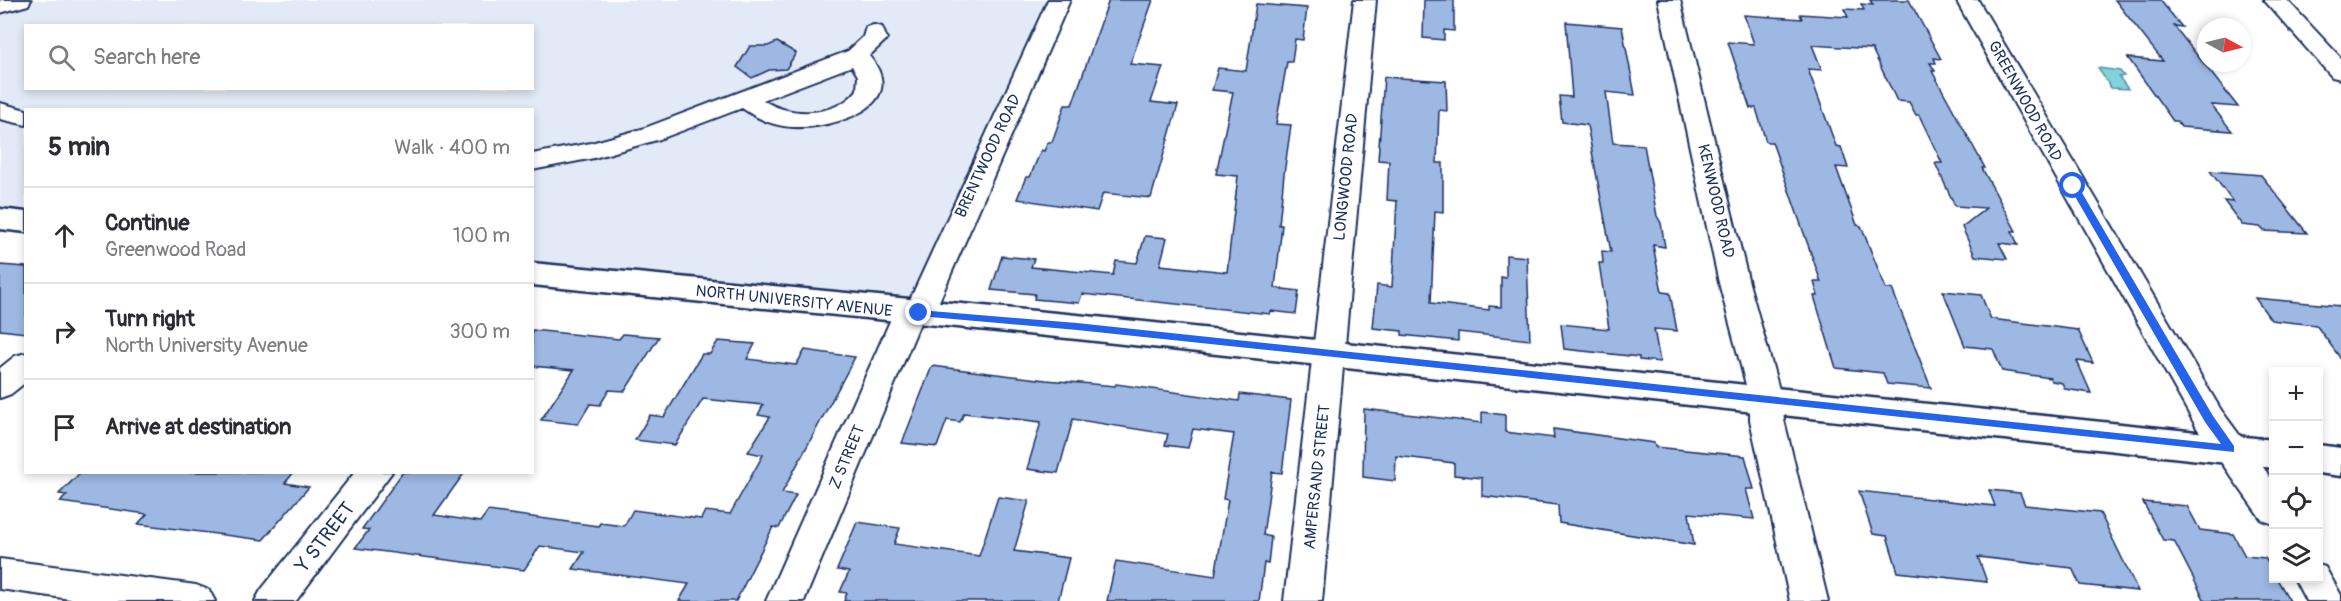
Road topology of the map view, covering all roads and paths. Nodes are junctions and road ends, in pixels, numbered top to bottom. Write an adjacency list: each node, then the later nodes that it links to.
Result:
1 (20, 0): 7 (street)
2 (1059, 0): 18 (street, BRENTWOOD ROAD)
3 (1365, 0): 19 (street, LONGWOOD ROAD)
4 (1669, 0): 22 (street, KENWOOD ROAD)
5 (1967, 0): 23 (street, GREENWOOD ROAD)
6 (2275, 0): 10 (street)
7 (0, 6)
8 (874, 32): 9 (street)
9 (856, 56): 11 (street); 11 (street)
10 (2341, 72)
11 (747, 99): 14 (street)
12 (0, 111): 13 (street)
13 (24, 117)
14 (534, 162)
15 (0, 219): 16 (street)
16 (24, 222)
17 (534, 274): 18 (street, NORTH UNIVERSITY AVENUE)
18 (914, 313): 19 (street, NORTH UNIVERSITY AVENUE); 33 (street, Z STREET)
19 (1331, 353): 22 (street, NORTH UNIVERSITY AVENUE); 34 (street, AMPERSAND STREET)
20 (24, 366): 21 (street)
21 (0, 386)
22 (1766, 400): 23 (street, NORTH UNIVERSITY AVENUE); 35 (street, KENWOOD ROAD)
23 (2230, 449): 24 (street, NORTH UNIVERSITY AVENUE); 28 (street, GREENWOOD ROAD)
24 (2269, 453)
25 (2323, 460): 26 (street)
26 (2341, 462)
27 (373, 474): 32 (street, Y STREET)
28 (2269, 503)
29 (0, 574): 31 (street)
30 (2314, 583): 36 (street)
31 (196, 601)
32 (274, 601)
33 (784, 601)
34 (1303, 601)
35 (1809, 601)
36 (2325, 601)

